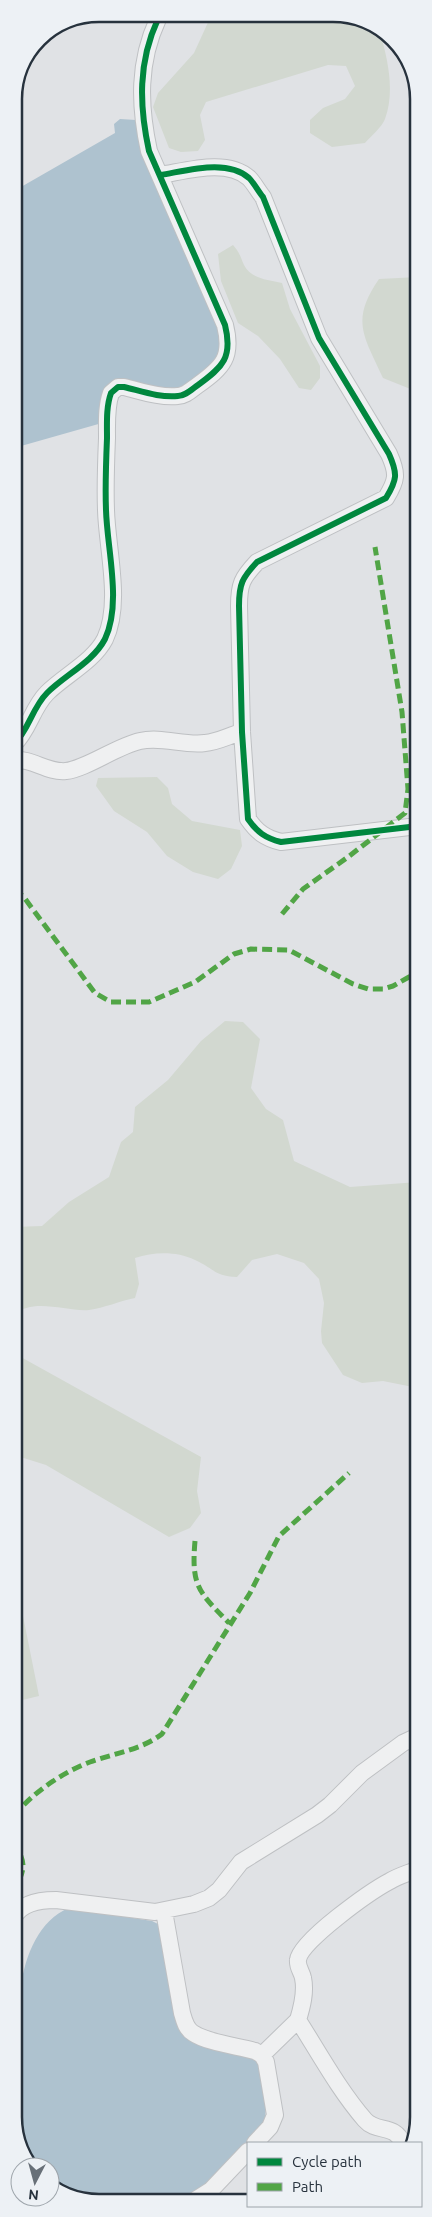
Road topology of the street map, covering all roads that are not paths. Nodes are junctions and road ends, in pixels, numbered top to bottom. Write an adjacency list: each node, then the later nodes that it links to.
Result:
1 (157, 23): 2 (street)
2 (160, 175): 3 (street); 4 (street)
3 (242, 732): 5 (street); 6 (street)
4 (23, 734)
5 (23, 760)
6 (410, 827)
7 (410, 1740): 10 (street)
8 (410, 1872): 11 (street)
9 (23, 1907): 10 (street)
10 (164, 1911): 12 (street)
11 (298, 2020): 12 (street); 14 (street)
12 (262, 2055): 13 (street)
13 (256, 2142)
14 (402, 2142)
15 (247, 2152): 16 (street)
16 (205, 2194)

